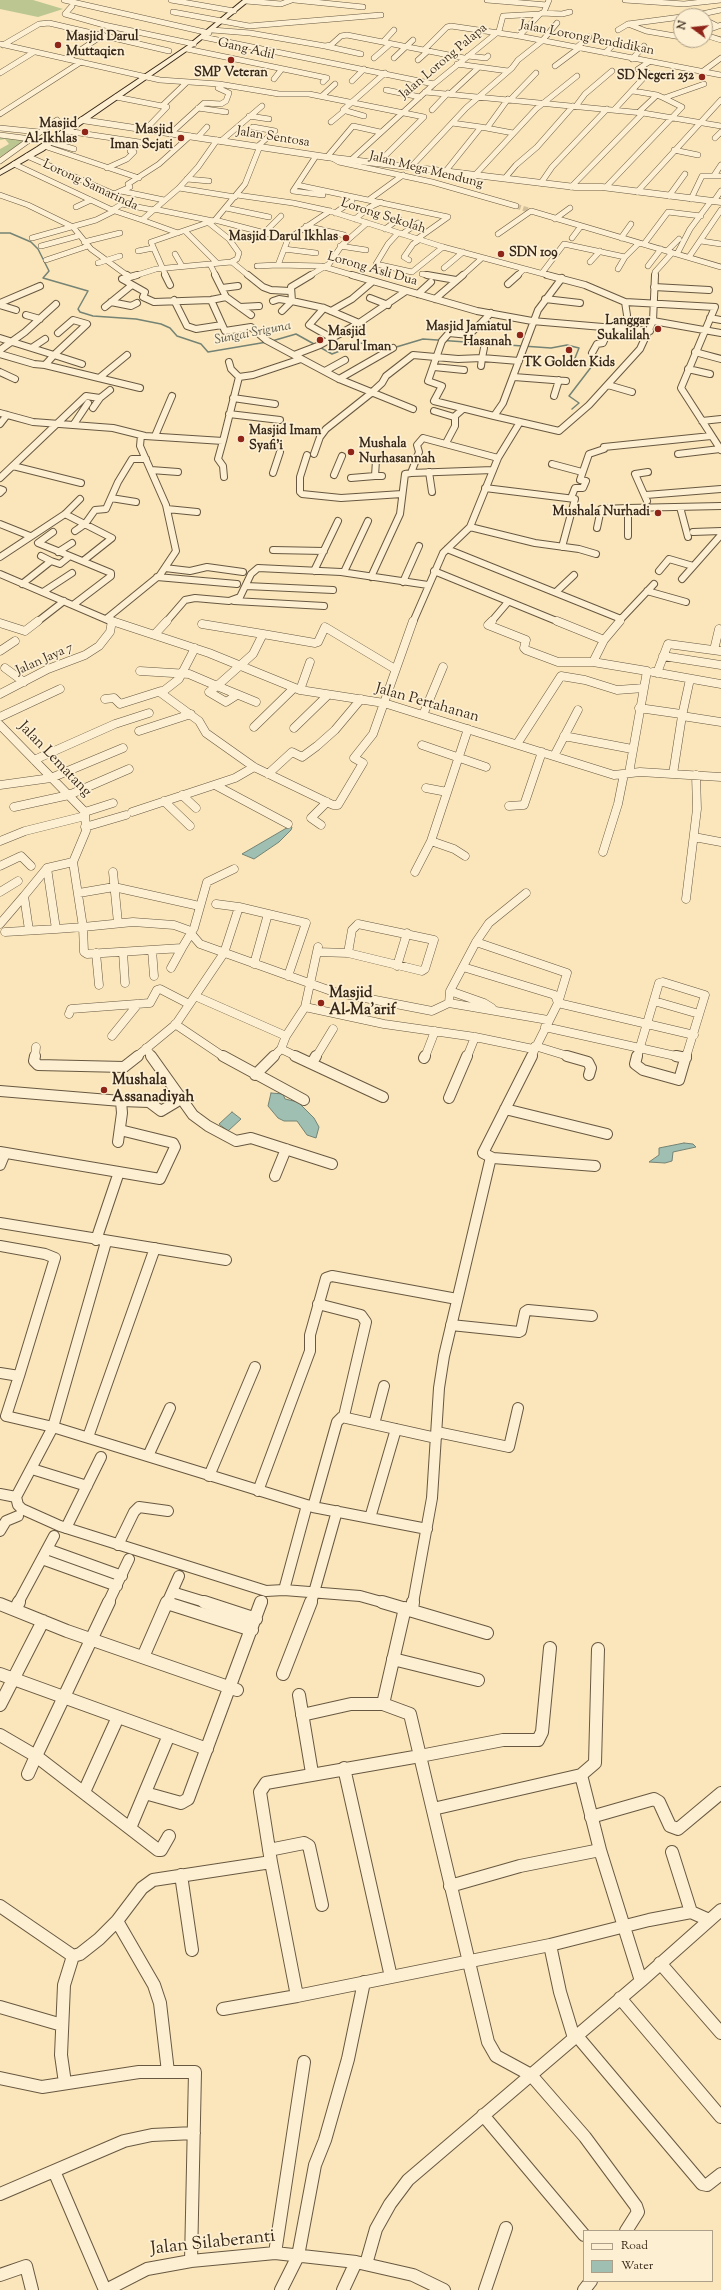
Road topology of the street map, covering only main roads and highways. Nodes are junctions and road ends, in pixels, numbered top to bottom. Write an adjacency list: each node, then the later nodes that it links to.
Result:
1 (247, 1): 2 (main road)
2 (0, 173)

